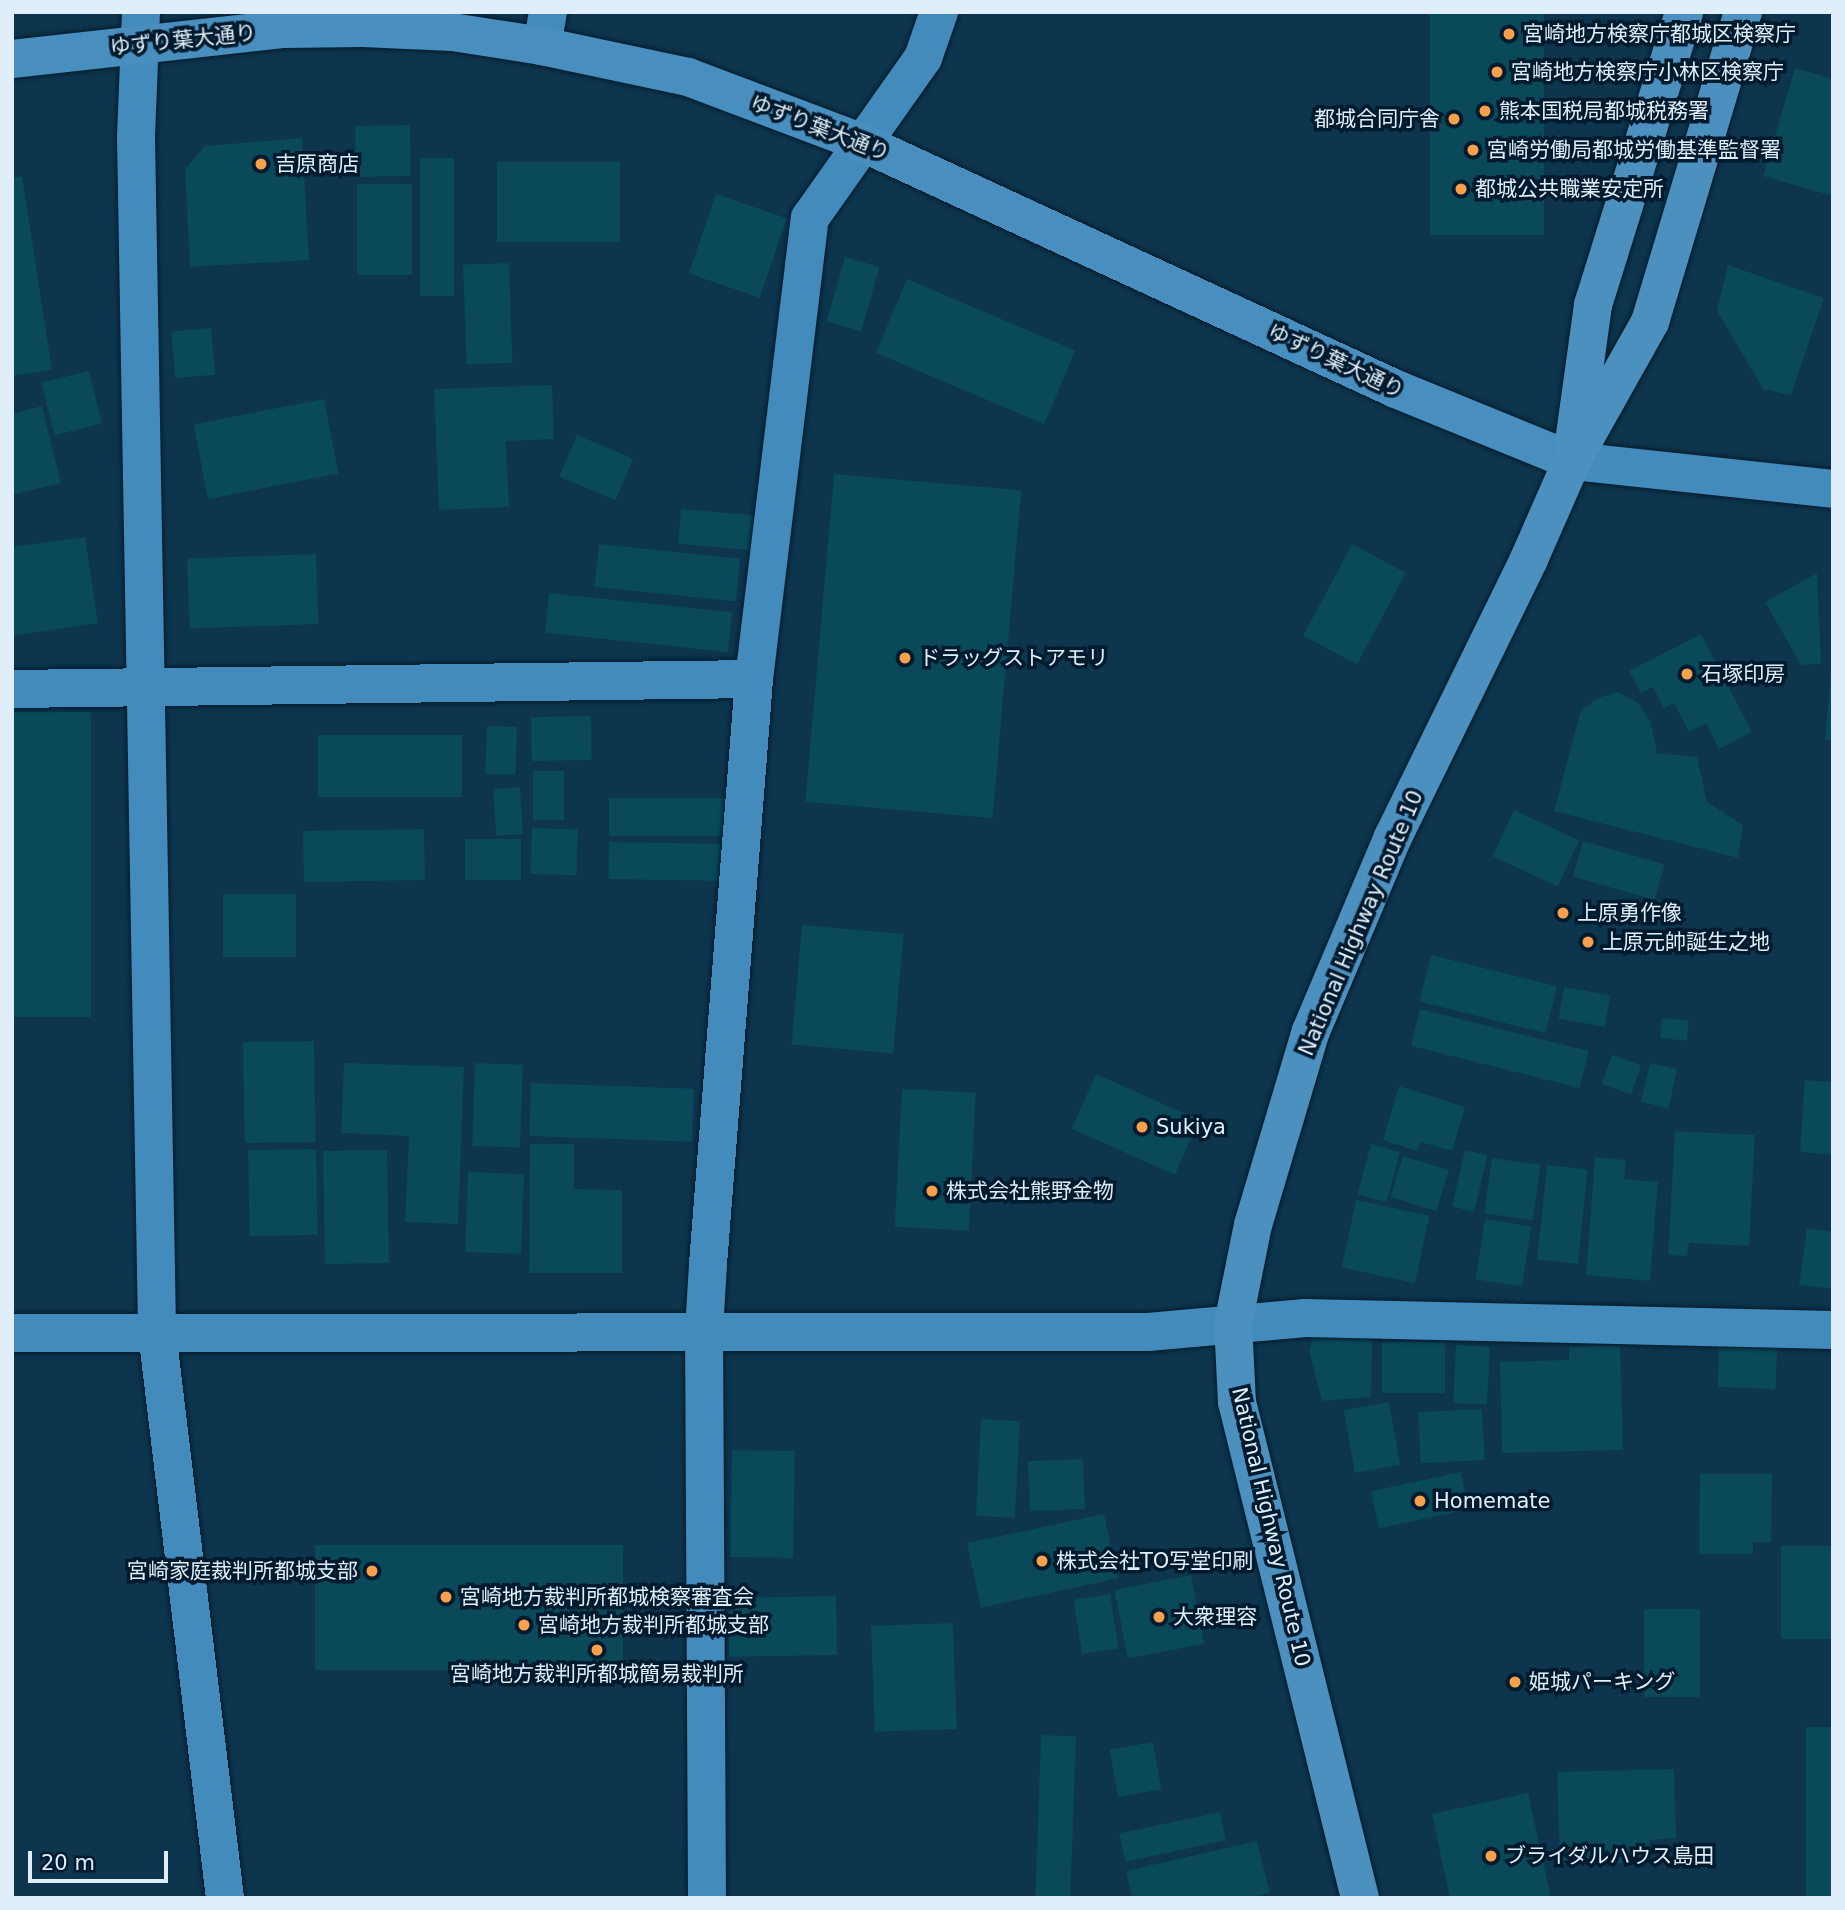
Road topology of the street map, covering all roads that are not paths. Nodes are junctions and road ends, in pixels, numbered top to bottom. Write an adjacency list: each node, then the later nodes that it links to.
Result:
1 (939, 12): 7 (street)
2 (1684, 12): 8 (highway, National Highway Route 10)
3 (1743, 12): 8 (highway, National Highway Route 10)
4 (140, 28): 5 (main road, ゆずり葉大通り); 6 (main road, ゆずり葉大通り); 11 (street)
5 (545, 29): 7 (main road, ゆずり葉大通り)
6 (12, 58)
7 (863, 142): 8 (main road, ゆずり葉大通り); 10 (street)
8 (1572, 461): 9 (street); 13 (highway, National Highway Route 10)
9 (1833, 489)
10 (754, 679): 11 (street); 14 (street)
11 (144, 687): 12 (street); 16 (street)
12 (12, 689)
13 (1233, 1324): 14 (street); 15 (street); 20 (highway, National Highway Route 10)
14 (704, 1330): 16 (street); 19 (street)
15 (1833, 1330)
16 (158, 1332): 17 (street); 18 (street)
17 (12, 1333)
18 (225, 1898)
19 (707, 1898)
20 (1360, 1898)

